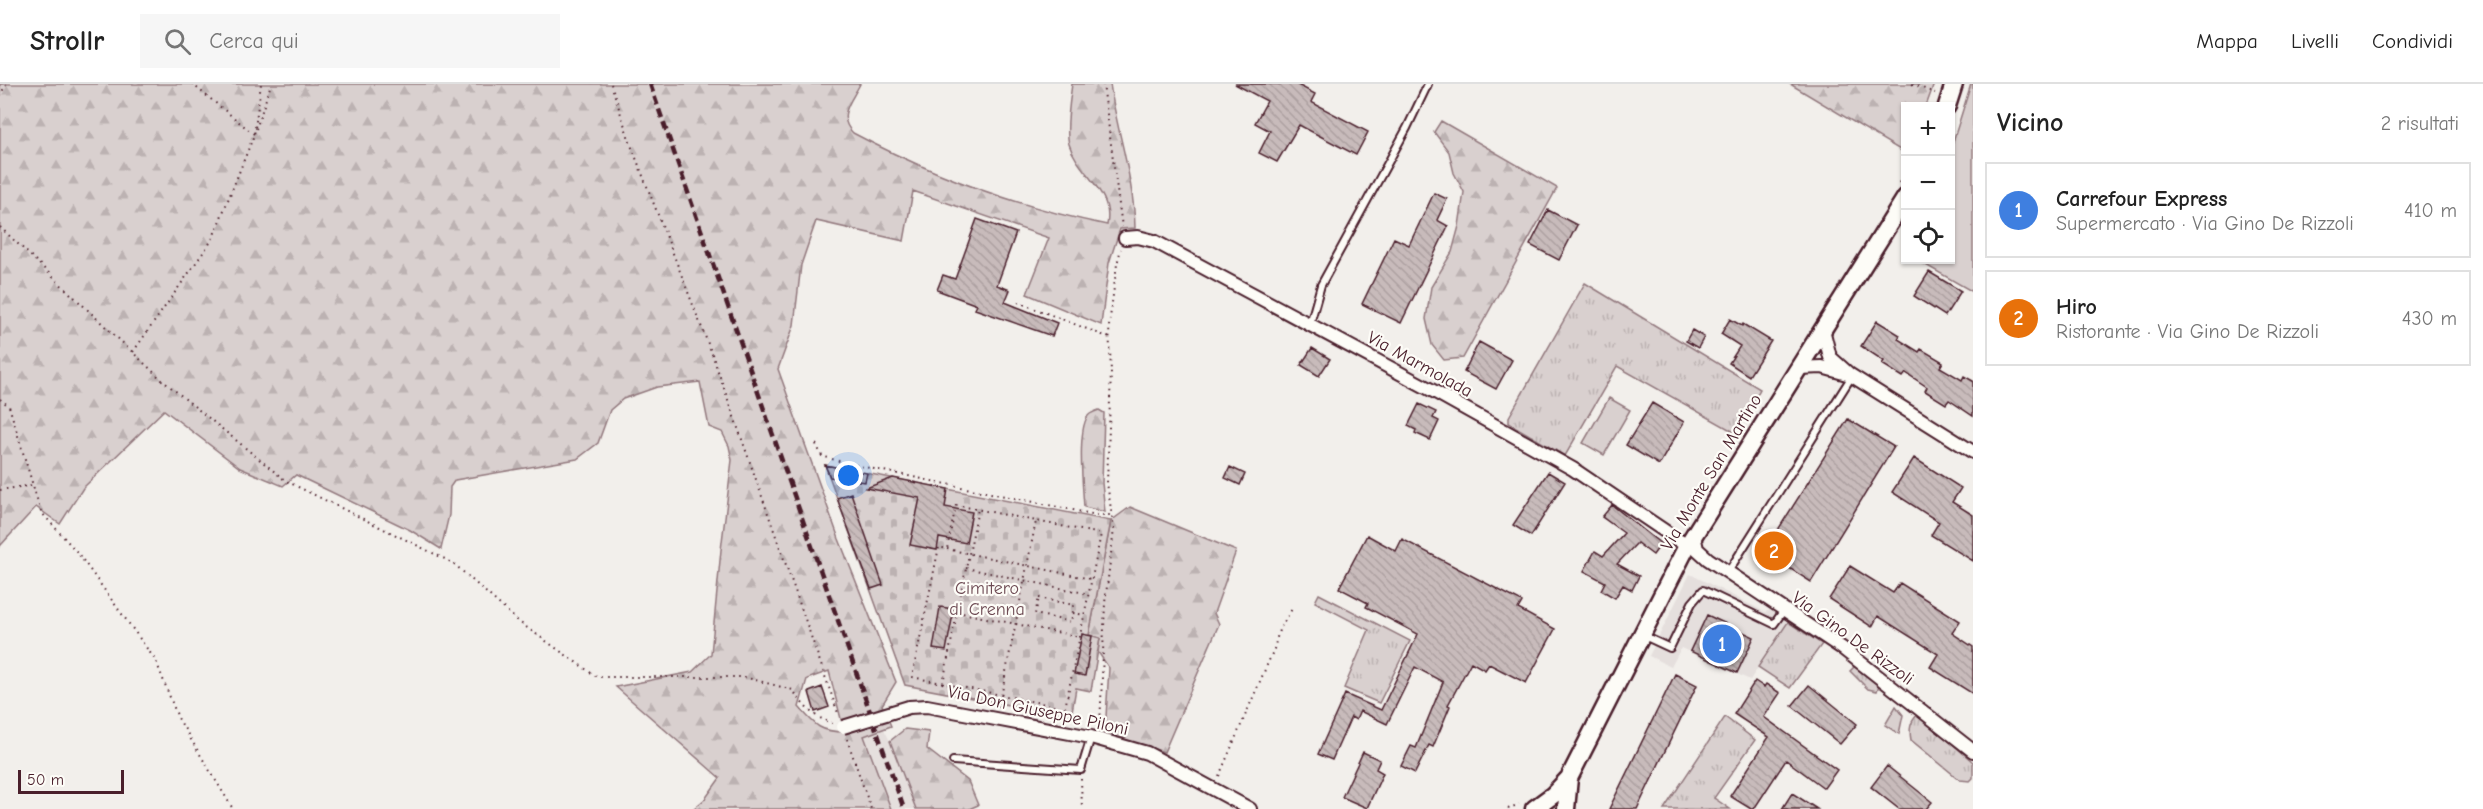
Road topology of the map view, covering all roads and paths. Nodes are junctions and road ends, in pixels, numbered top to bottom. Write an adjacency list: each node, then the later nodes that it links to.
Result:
1 (6, 84): 9 (path)
2 (192, 84): 11 (path)
3 (261, 84): 11 (path)
4 (271, 84): 11 (path)
5 (611, 84): 51 (path)
6 (1103, 84): 14 (path)
7 (1428, 84): 16 (lane)
8 (1912, 84): 10 (path)
9 (0, 96)
10 (1950, 96)
11 (254, 135): 19 (path)
12 (1901, 203): 17 (street, Via Monte San Martino)
13 (0, 227): 19 (path)
14 (1125, 238): 16 (street, Via Marmolada); 18 (path)
15 (1018, 302): 18 (path)
16 (1310, 325): 30 (street, Via Marmolada)
17 (1823, 329): 20 (street, Via Monte San Martino); 21 (street)
18 (1110, 338): 28 (path)
19 (133, 352): 51 (path)
20 (1798, 368): 21 (street); 30 (street, Via Monte San Martino)
21 (1850, 375): 24 (street); 36 (lane)
22 (0, 399): 25 (path)
23 (816, 444): 28 (path)
24 (1973, 452)
25 (33, 485): 26 (path); 58 (path)
26 (0, 490)
27 (978, 509): 29 (path); 31 (path); 32 (path)
28 (1113, 515): 52 (path)
29 (1036, 521): 34 (path); 37 (path)
30 (1687, 546): 33 (street); 33 (street, Via Gino De Rizzoli); 46 (street, Via Monte San Martino)
31 (947, 549): 32 (path); 48 (path)
32 (969, 554): 34 (path); 35 (path)
33 (1708, 559): 36 (street, Via Gino De Rizzoli)
34 (1028, 566): 37 (path); 38 (path)
35 (966, 568): 38 (path); 42 (path)
36 (1727, 572): 41 (street, Via Gino De Rizzoli)
37 (1092, 579): 39 (path)
38 (1025, 580): 39 (path); 45 (path)
39 (1089, 594): 44 (path)
40 (1292, 609): 57 (path)
41 (1784, 610): 46 (lane); 53 (street, Via Gino De Rizzoli)
42 (957, 612): 45 (path); 48 (path)
43 (1073, 613): 43 (path); 44 (path)
44 (1084, 615): 47 (path)
45 (1016, 625): 47 (path); 49 (path)
46 (1642, 634): 56 (street, Via Monte San Martino)
47 (1080, 637): 49 (path)
48 (943, 683): 49 (path)
49 (1002, 695): 50 (path)
50 (997, 719): 51 (street, Via Don Giuseppe Piloni, bridge); 52 (street, Via Don Giuseppe Piloni)
51 (843, 727): 59 (path)
52 (1094, 738): 55 (lane); 57 (street, Via Don Giuseppe Piloni)
53 (1973, 751)
54 (953, 761): 55 (lane)
55 (1081, 770): 60 (path)
56 (1569, 778): 62 (street, Via Monte San Martino); 63 (street, Via Monte San Martino)
57 (1213, 789): 61 (street, Via Don Giuseppe Piloni)
58 (233, 809)
59 (871, 809)
60 (1082, 809)
61 (1250, 809)
62 (1534, 809)
63 (1566, 809)

